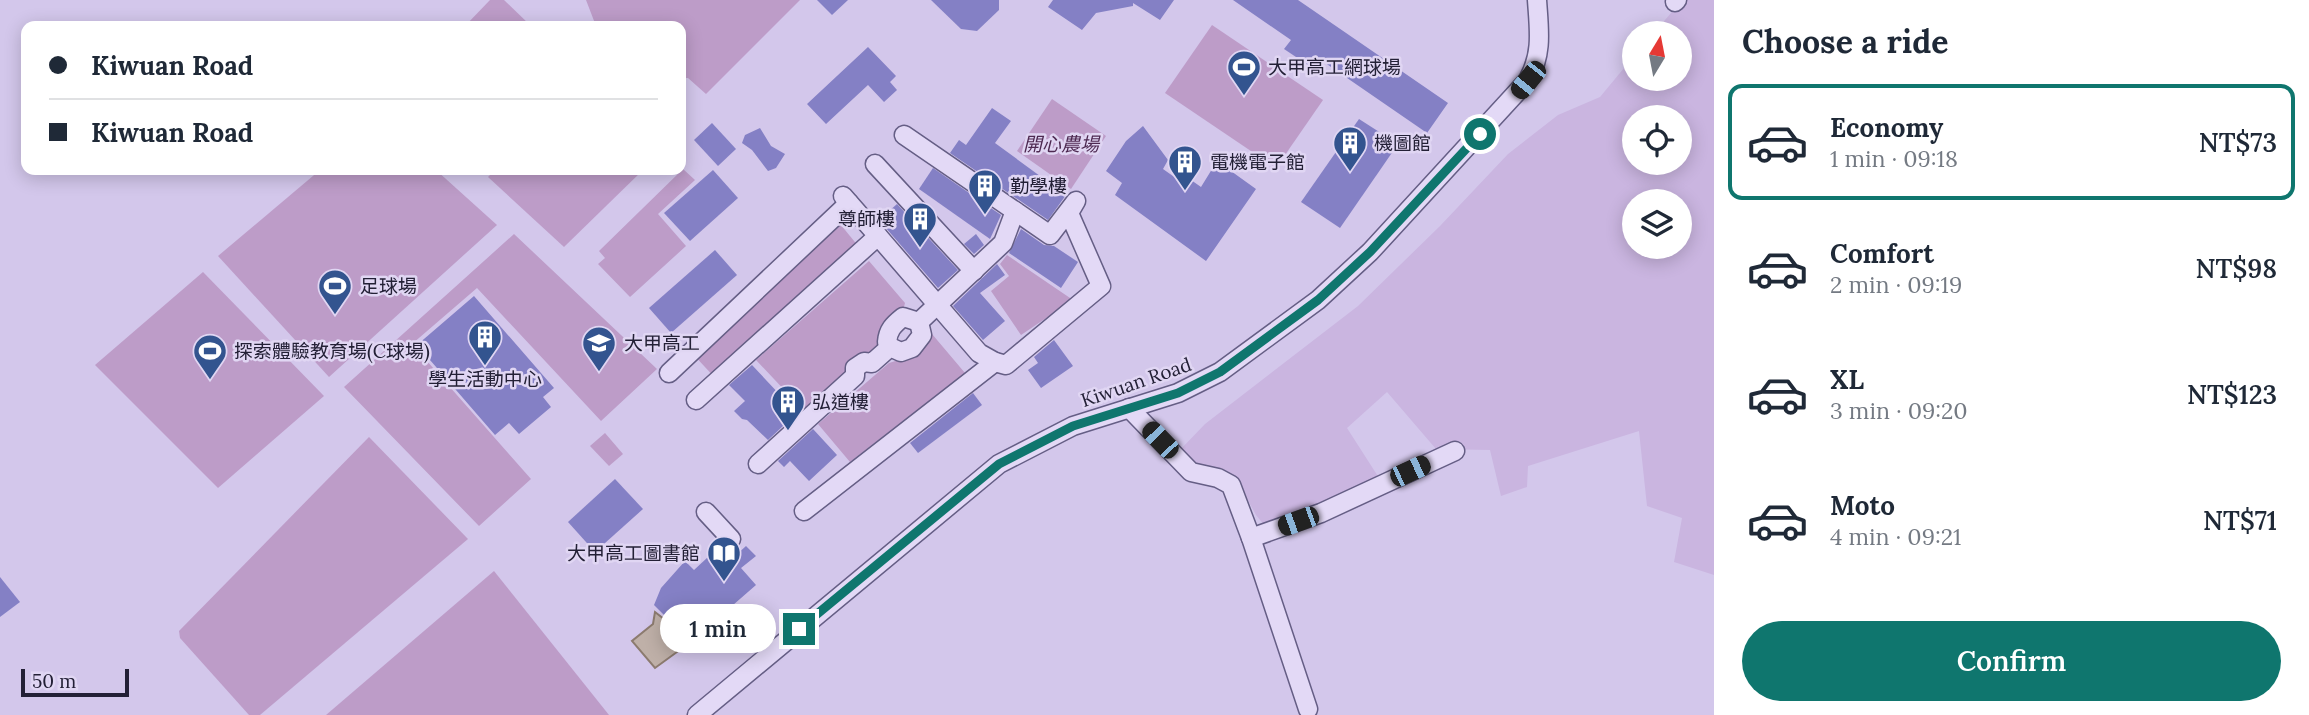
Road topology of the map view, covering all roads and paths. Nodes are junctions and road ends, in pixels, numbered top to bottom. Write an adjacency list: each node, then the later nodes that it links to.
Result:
1 (1537, 0): 11 (street, Kiwuan Road)
2 (904, 135): 4 (street)
3 (875, 164): 6 (street)
4 (1015, 211): 6 (street); 8 (street)
5 (878, 236): 7 (street); 9 (street); 10 (street)
6 (974, 271): 7 (street)
7 (936, 304): 8 (street); 13 (street)
8 (995, 362): 15 (street)
9 (669, 373)
10 (696, 400)
11 (1129, 408): 16 (street); 19 (street, Kiwuan Road)
12 (1455, 451): 16 (street)
13 (758, 464)
14 (706, 512): 17 (street)
15 (804, 512)
16 (1251, 538): 18 (street)
17 (731, 539)
18 (1308, 709)
19 (697, 715)

